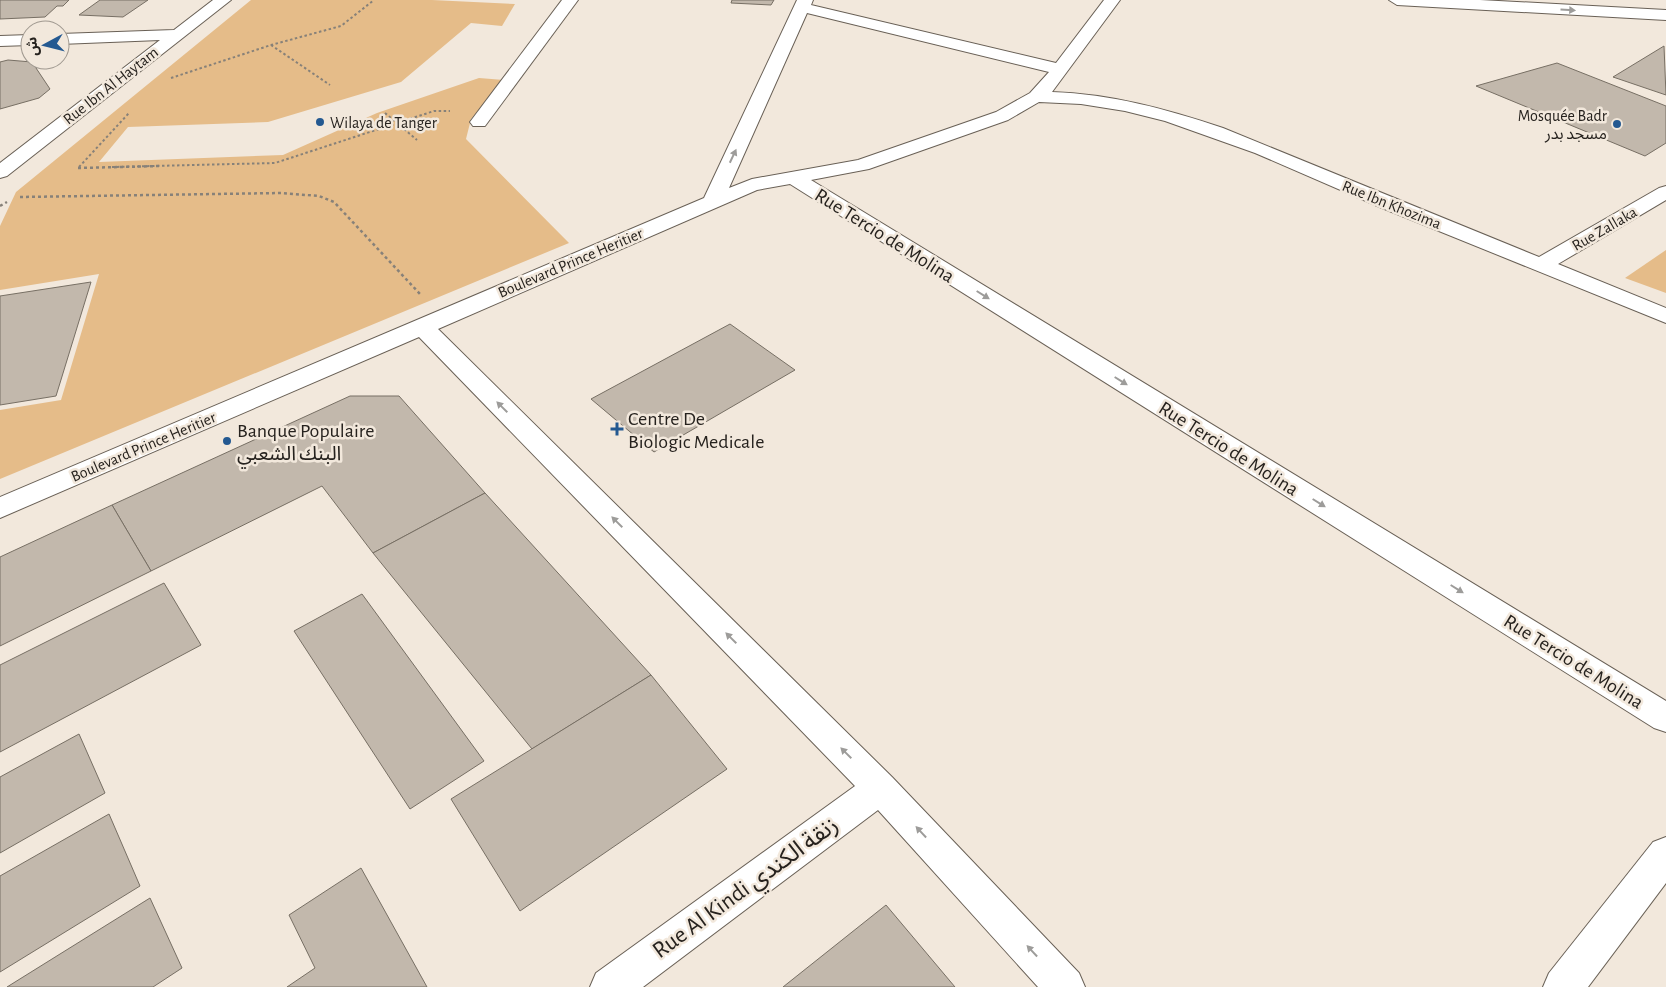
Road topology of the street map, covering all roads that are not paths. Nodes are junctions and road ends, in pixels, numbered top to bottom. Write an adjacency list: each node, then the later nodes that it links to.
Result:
1 (223, 0): 9 (street, Rue Ibn Al Haytam)
2 (570, 0): 15 (street)
3 (1112, 0): 13 (street, Boulevard Prince Heritier)
4 (1396, 0): 8 (street, one-way to 8)
5 (1588, 0): 7 (street)
6 (803, 4): 13 (street); 19 (street, one-way to 6)
7 (1666, 4)
8 (1666, 15)
9 (175, 35): 10 (street); 16 (street, Rue Ibn Al Haytam)
10 (70, 39)
11 (20, 40): 12 (street)
12 (0, 41)
13 (1059, 69): 14 (street, Boulevard Prince Heritier)
14 (1036, 97): 17 (street, Boulevard Prince Heritier); 20 (street, Rue Ibn Khozima)
15 (483, 117)
16 (0, 172)
17 (792, 177): 19 (street, Boulevard Prince Heritier); 24 (street, Rue Tercio de Molina, one-way to 24)
18 (1666, 192): 20 (street, Rue Zallaka)
19 (713, 200): 22 (street, Boulevard Prince Heritier)
20 (1542, 264): 21 (street, Rue Ibn Khozima)
21 (1666, 316)
22 (422, 326): 23 (street, Boulevard Prince Heritier); 25 (street, one-way to 22)
23 (0, 508)
24 (1666, 718)
25 (880, 788): 27 (street, Rue Al Kindi زنقة الكندي); 28 (street, one-way to 25)
26 (1666, 854): 29 (street)
27 (610, 987)
28 (1065, 987)
29 (1563, 987)

